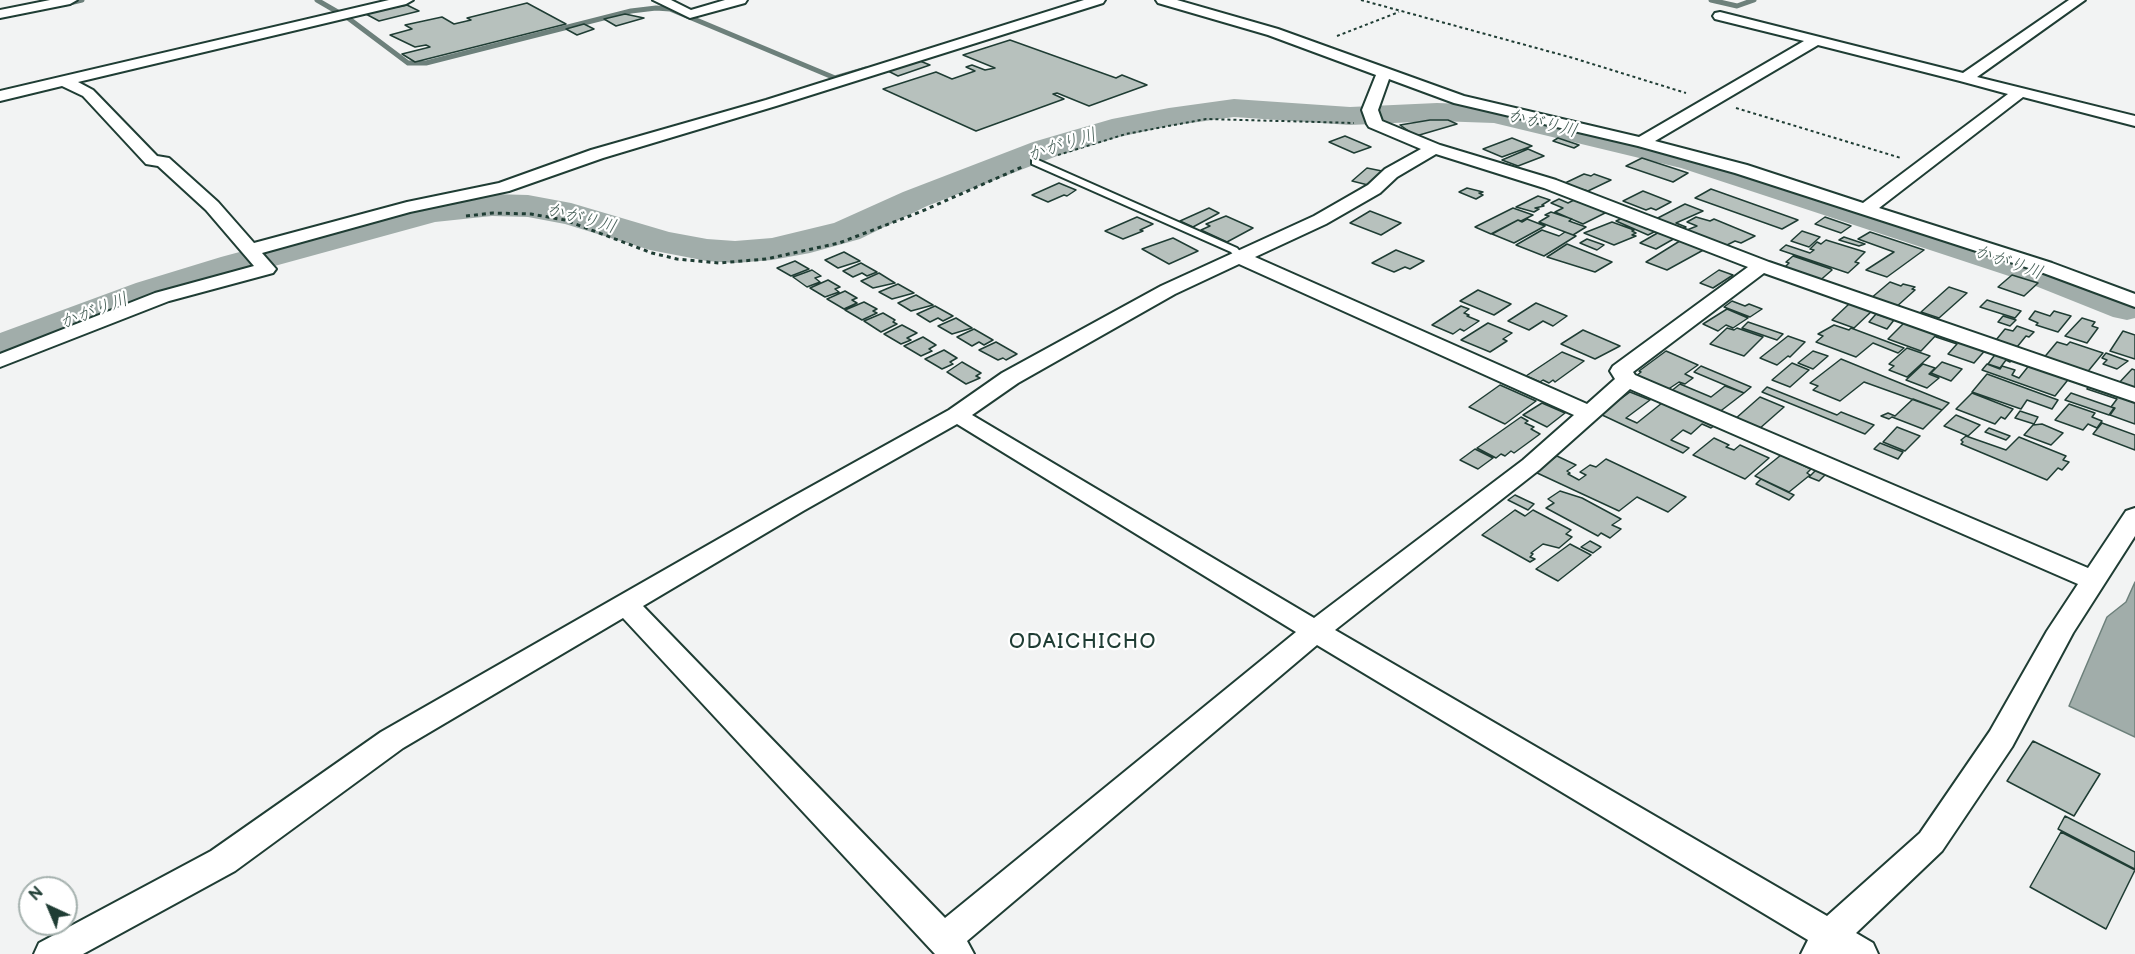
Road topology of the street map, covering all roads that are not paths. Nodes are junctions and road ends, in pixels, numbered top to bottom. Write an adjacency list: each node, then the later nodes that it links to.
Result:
1 (70, 0): 8 (street)
2 (405, 0): 13 (street)
3 (660, 0): 4 (street)
4 (740, 0)
5 (1098, 0): 21 (street)
6 (1163, 0): 11 (street)
7 (2078, 0): 12 (street)
8 (0, 14)
9 (1720, 16): 10 (street)
10 (1816, 40): 12 (street); 17 (street)
11 (1384, 72): 17 (street); 18 (street)
12 (1965, 78): 14 (street)
13 (64, 81): 15 (street); 21 (street)
14 (2020, 92): 16 (street); 20 (street)
15 (0, 96)
16 (2135, 121)
17 (1641, 142): 20 (street)
18 (1434, 148): 22 (street); 23 (street)
19 (1035, 162): 22 (lane)
20 (1866, 209): 24 (street)
21 (250, 250): 25 (street)
22 (1241, 258): 28 (street); 29 (street)
23 (1761, 266): 26 (street); 27 (street)
24 (2135, 301)
25 (0, 361)
26 (1627, 380): 28 (street); 31 (street)
27 (2135, 395)
28 (1588, 413): 33 (street)
29 (957, 415): 32 (street); 33 (street)
30 (2135, 516): 31 (street)
31 (2094, 581): 34 (street)
32 (626, 604): 35 (street); 36 (street)
33 (1315, 631): 34 (street); 35 (street)
34 (1824, 945): 37 (street)
35 (951, 947)
36 (51, 954)
37 (1861, 954)

